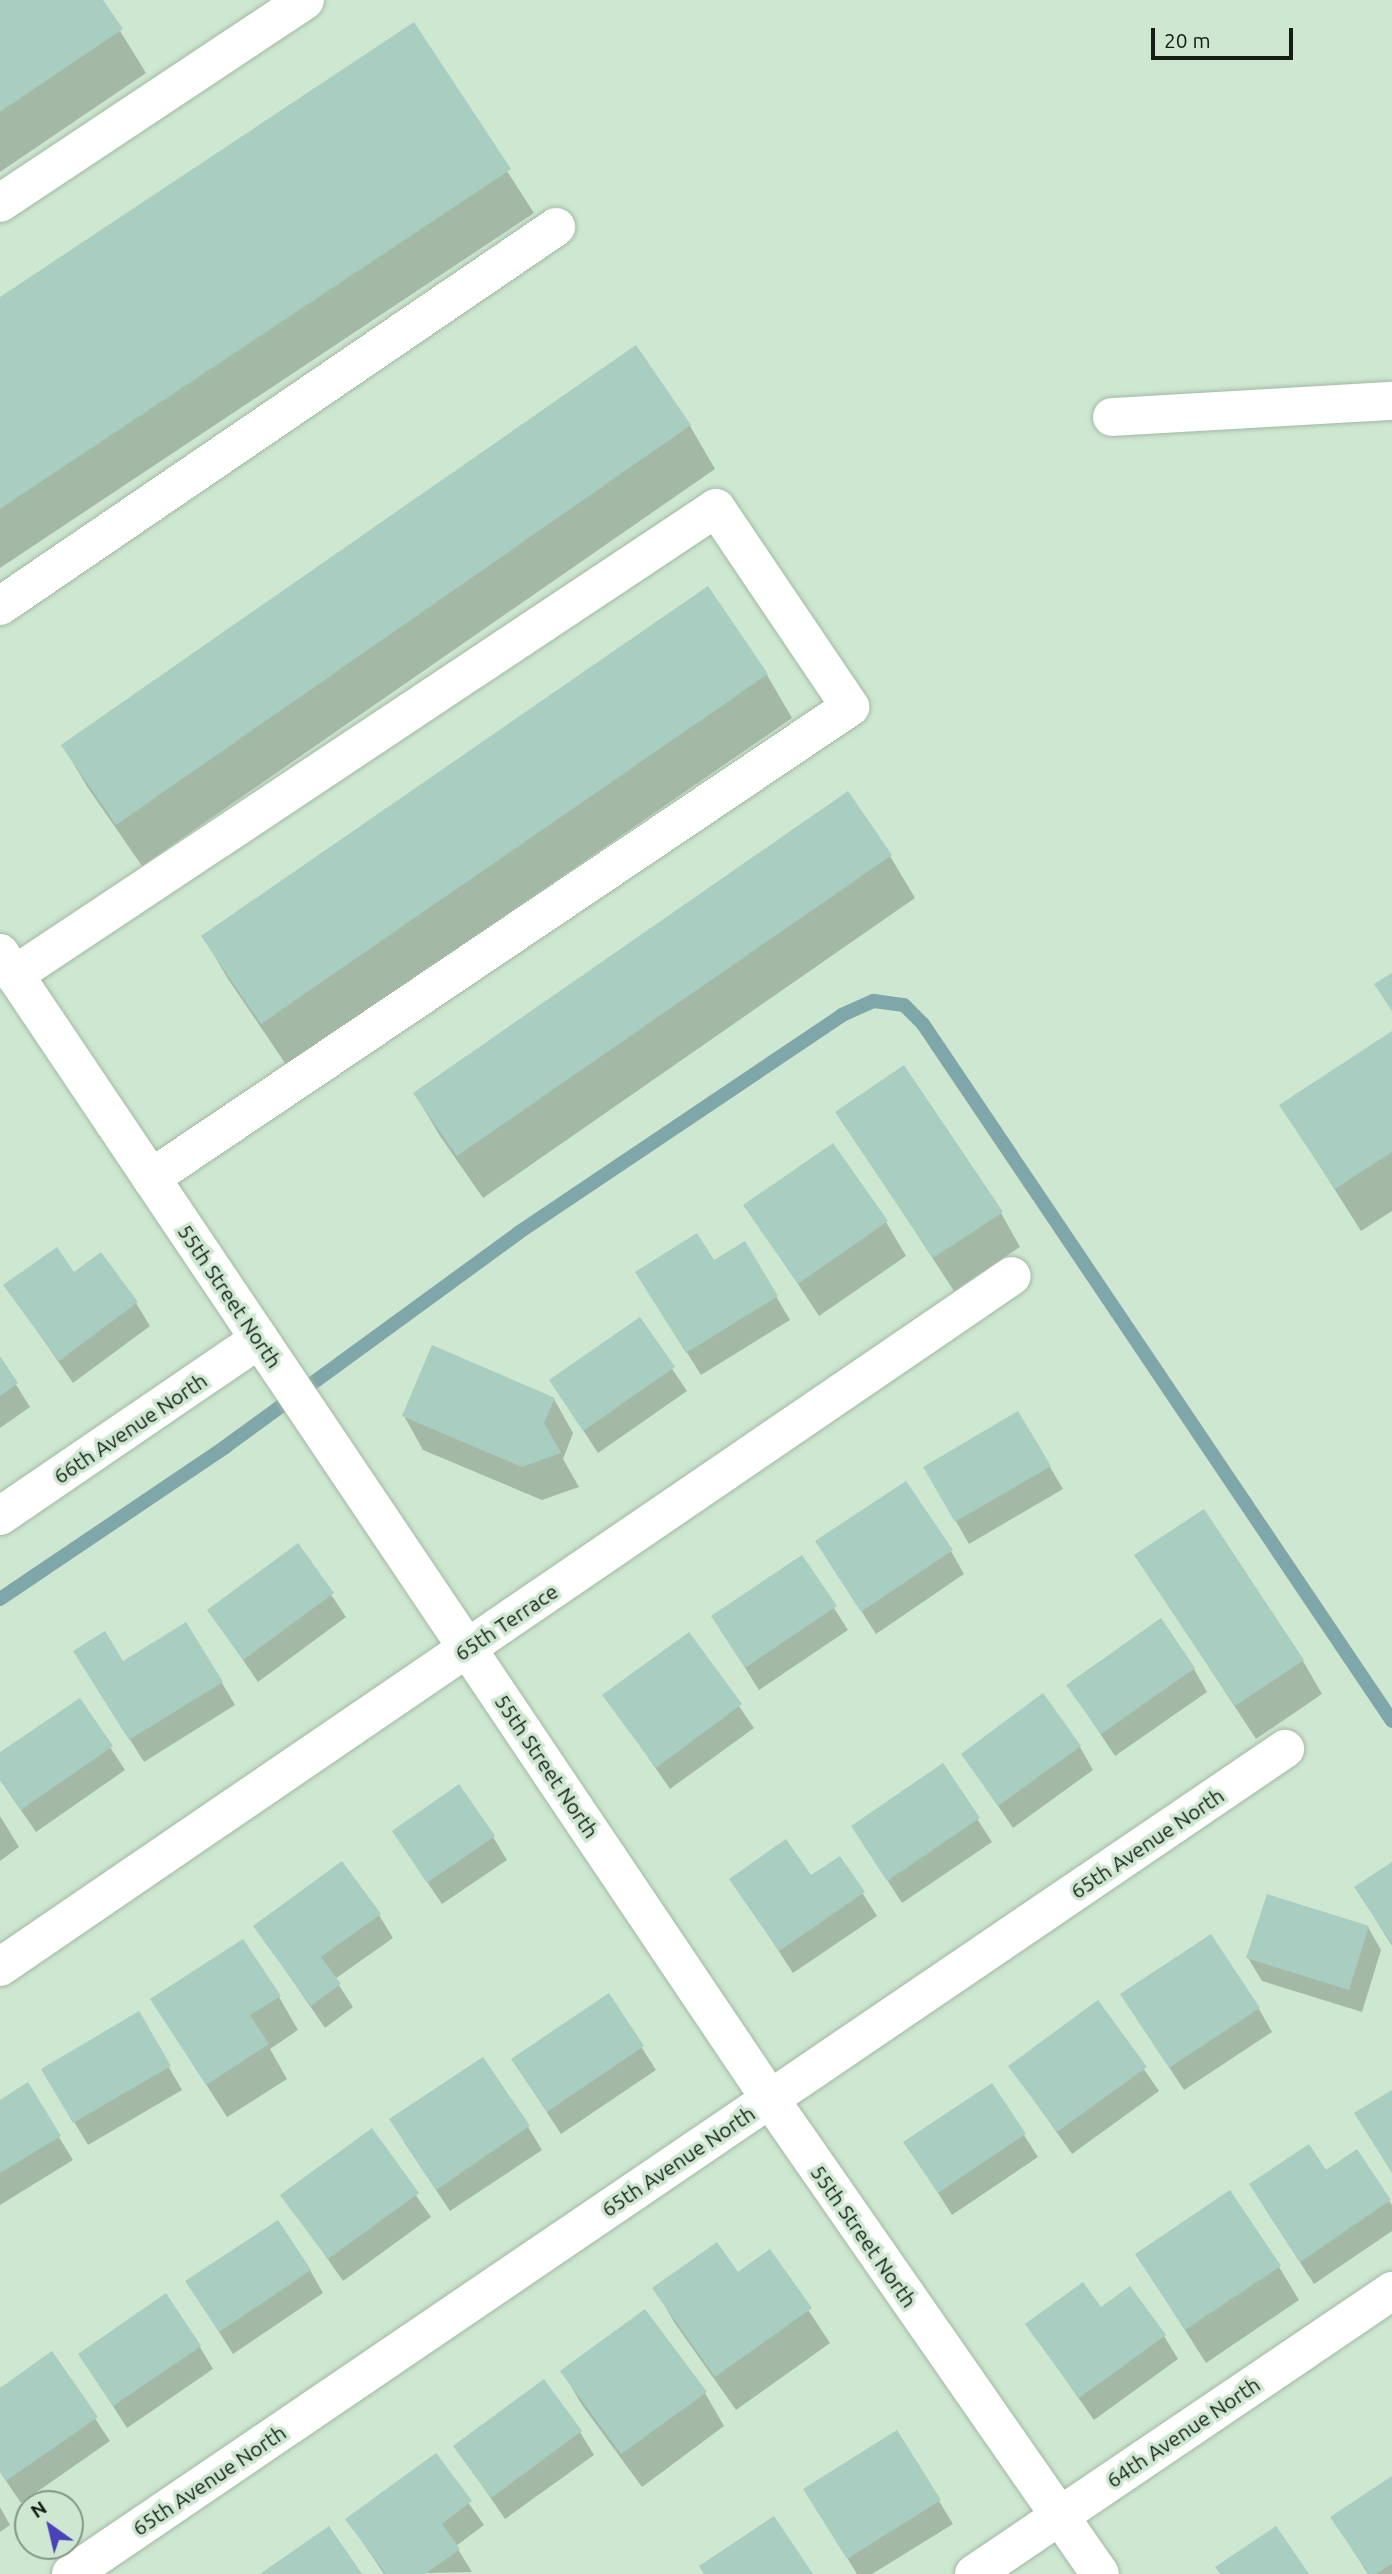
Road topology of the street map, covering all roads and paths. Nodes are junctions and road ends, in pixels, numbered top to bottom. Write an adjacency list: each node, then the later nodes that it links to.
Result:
1 (305, 0): 2 (street)
2 (0, 202)
3 (556, 227): 6 (street)
4 (1392, 401): 5 (street)
5 (1112, 417)
6 (0, 606)
7 (7, 964): 8 (street, 55th Street North); 8 (street)
8 (151, 1178): 10 (street, 55th Street North)
9 (1012, 1276): 12 (street, 65th Terrace)
10 (266, 1349): 11 (street, 66th Avenue North); 12 (street, 55th Street North)
11 (0, 1516)
12 (469, 1648): 14 (street, 65th Terrace); 15 (street, 55th Street North)
13 (1285, 1749): 15 (street, 65th Avenue North)
14 (0, 1967)
15 (769, 2099): 17 (street, 55th Street North); 18 (street, 65th Avenue North)
16 (1392, 2291): 17 (street, 64th Avenue North)
17 (1060, 2516): 19 (street, 64th Avenue North); 20 (street, 55th Street North)
18 (72, 2574)
19 (974, 2574)
20 (1100, 2574)

